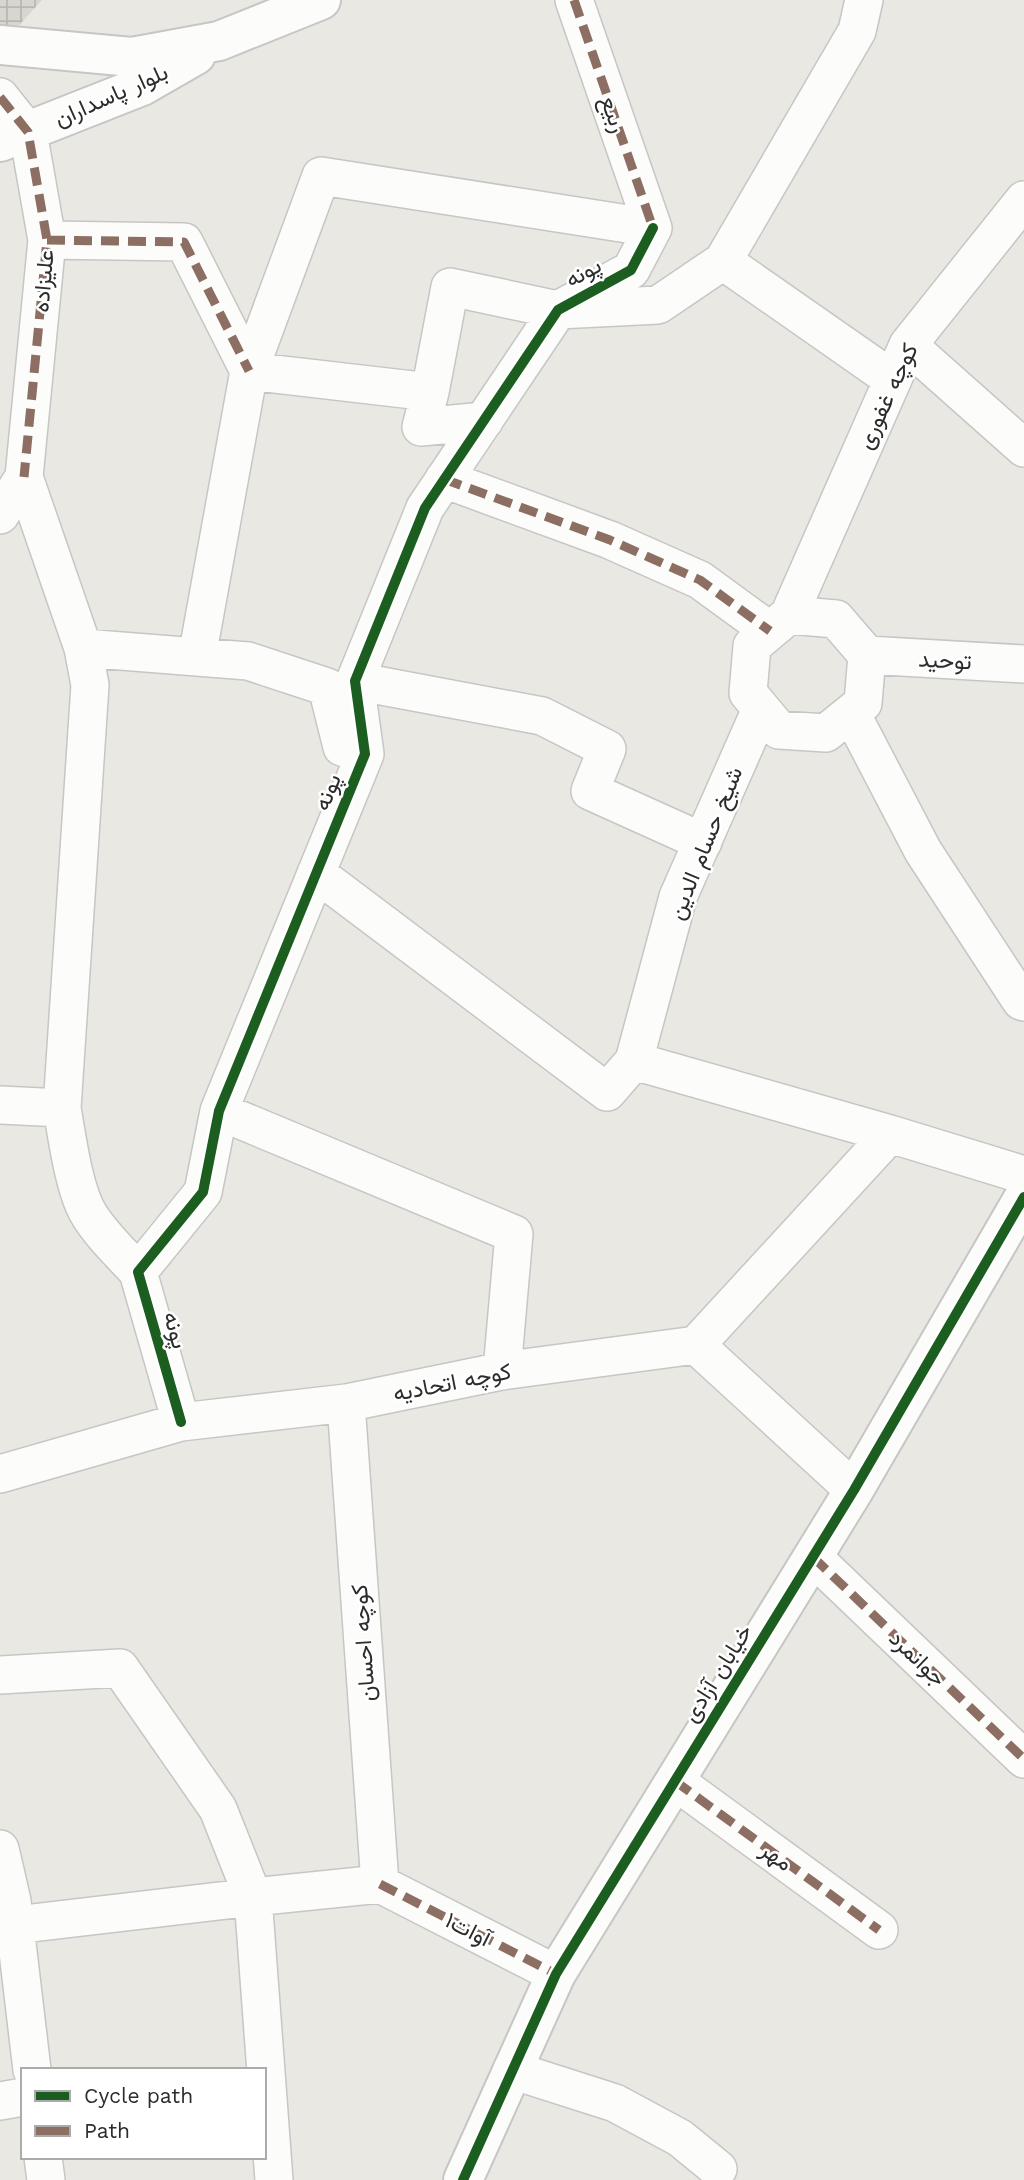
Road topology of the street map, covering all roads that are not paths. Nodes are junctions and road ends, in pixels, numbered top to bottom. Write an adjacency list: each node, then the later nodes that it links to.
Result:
1 (321, 0): 4 (street)
2 (574, 0): 9 (street, ربیع)
3 (863, 0): 11 (street)
4 (219, 41): 5 (street); 7 (street, بلوار پاسداران)
5 (0, 45)
6 (0, 97): 7 (street)
7 (14, 137): 10 (street, علیزاده)
8 (1024, 200): 13 (street, کوچه غفوری)
9 (653, 228): 12 (street, پونه); 14 (street)
10 (47, 240): 14 (street); 19 (street, علیزاده)
11 (723, 261): 12 (street); 15 (street)
12 (558, 310): 16 (street); 17 (street, پونه)
13 (908, 345): 15 (street, کوچه غفوری); 18 (street)
14 (249, 371): 16 (street); 25 (street)
15 (892, 379): 22 (street, کوچه غفوری)
16 (430, 392): 17 (street)
17 (484, 421): 20 (street, پونه)
18 (1024, 448)
19 (12, 474): 21 (street); 23 (street)
20 (444, 479): 22 (street); 27 (street, پونه)
21 (0, 515)
22 (780, 623): 24 (street); 28 (street)
23 (83, 648): 25 (street); 36 (street)
24 (867, 655): 26 (street, توحید); 29 (street)
25 (197, 657): 30 (street)
26 (1024, 664)
27 (355, 681): 30 (street, پونه); 31 (street)
28 (761, 709): 29 (street); 31 (street, شیخ حسام الدین)
29 (851, 713): 33 (street)
30 (365, 754): 32 (street, پونه)
31 (703, 842): 34 (street, شیخ حسام الدین)
32 (316, 873): 34 (street); 37 (street, پونه)
33 (1024, 1002)
34 (634, 1061): 38 (street)
35 (0, 1105): 36 (street)
36 (62, 1108): 41 (street)
37 (219, 1111): 41 (street, پونه); 43 (street)
38 (890, 1134): 39 (street); 42 (street)
39 (1024, 1175)
40 (1024, 1198): 47 (street, خیابان آزادی)
41 (138, 1272): 45 (street, پونه)
42 (696, 1345): 43 (street, کوچه اتحادیه); 47 (street)
43 (502, 1371): 44 (street, کوچه اتحادیه)
44 (346, 1403): 45 (street, کوچه اتحادیه); 53 (street, کوچه احسان)
45 (181, 1422): 46 (street, کوچه اتحادیه)
46 (0, 1474)
47 (854, 1490): 48 (street, خیابان آزادی)
48 (813, 1557): 50 (street, جوانمرد); 51 (street, خیابان آزادی)
49 (0, 1675): 54 (street)
50 (1024, 1759)
51 (675, 1781): 56 (street, مهر); 57 (street, خیابان آزادی)
52 (0, 1849): 55 (street)
53 (380, 1884): 54 (street); 57 (street, آوات۱)
54 (253, 1897): 55 (street); 59 (street)
55 (15, 1925): 58 (street)
56 (879, 1930)
57 (556, 1974): 60 (street, خیابان آزادی)
58 (33, 2068)
59 (265, 2068)
60 (512, 2070): 65 (street); 68 (street, خیابان آزادی)
61 (266, 2084): 67 (street)
62 (21, 2098): 63 (street)
63 (0, 2101)
64 (43, 2159): 66 (street)
65 (718, 2169)
66 (46, 2180)
67 (274, 2180)
68 (463, 2180)

